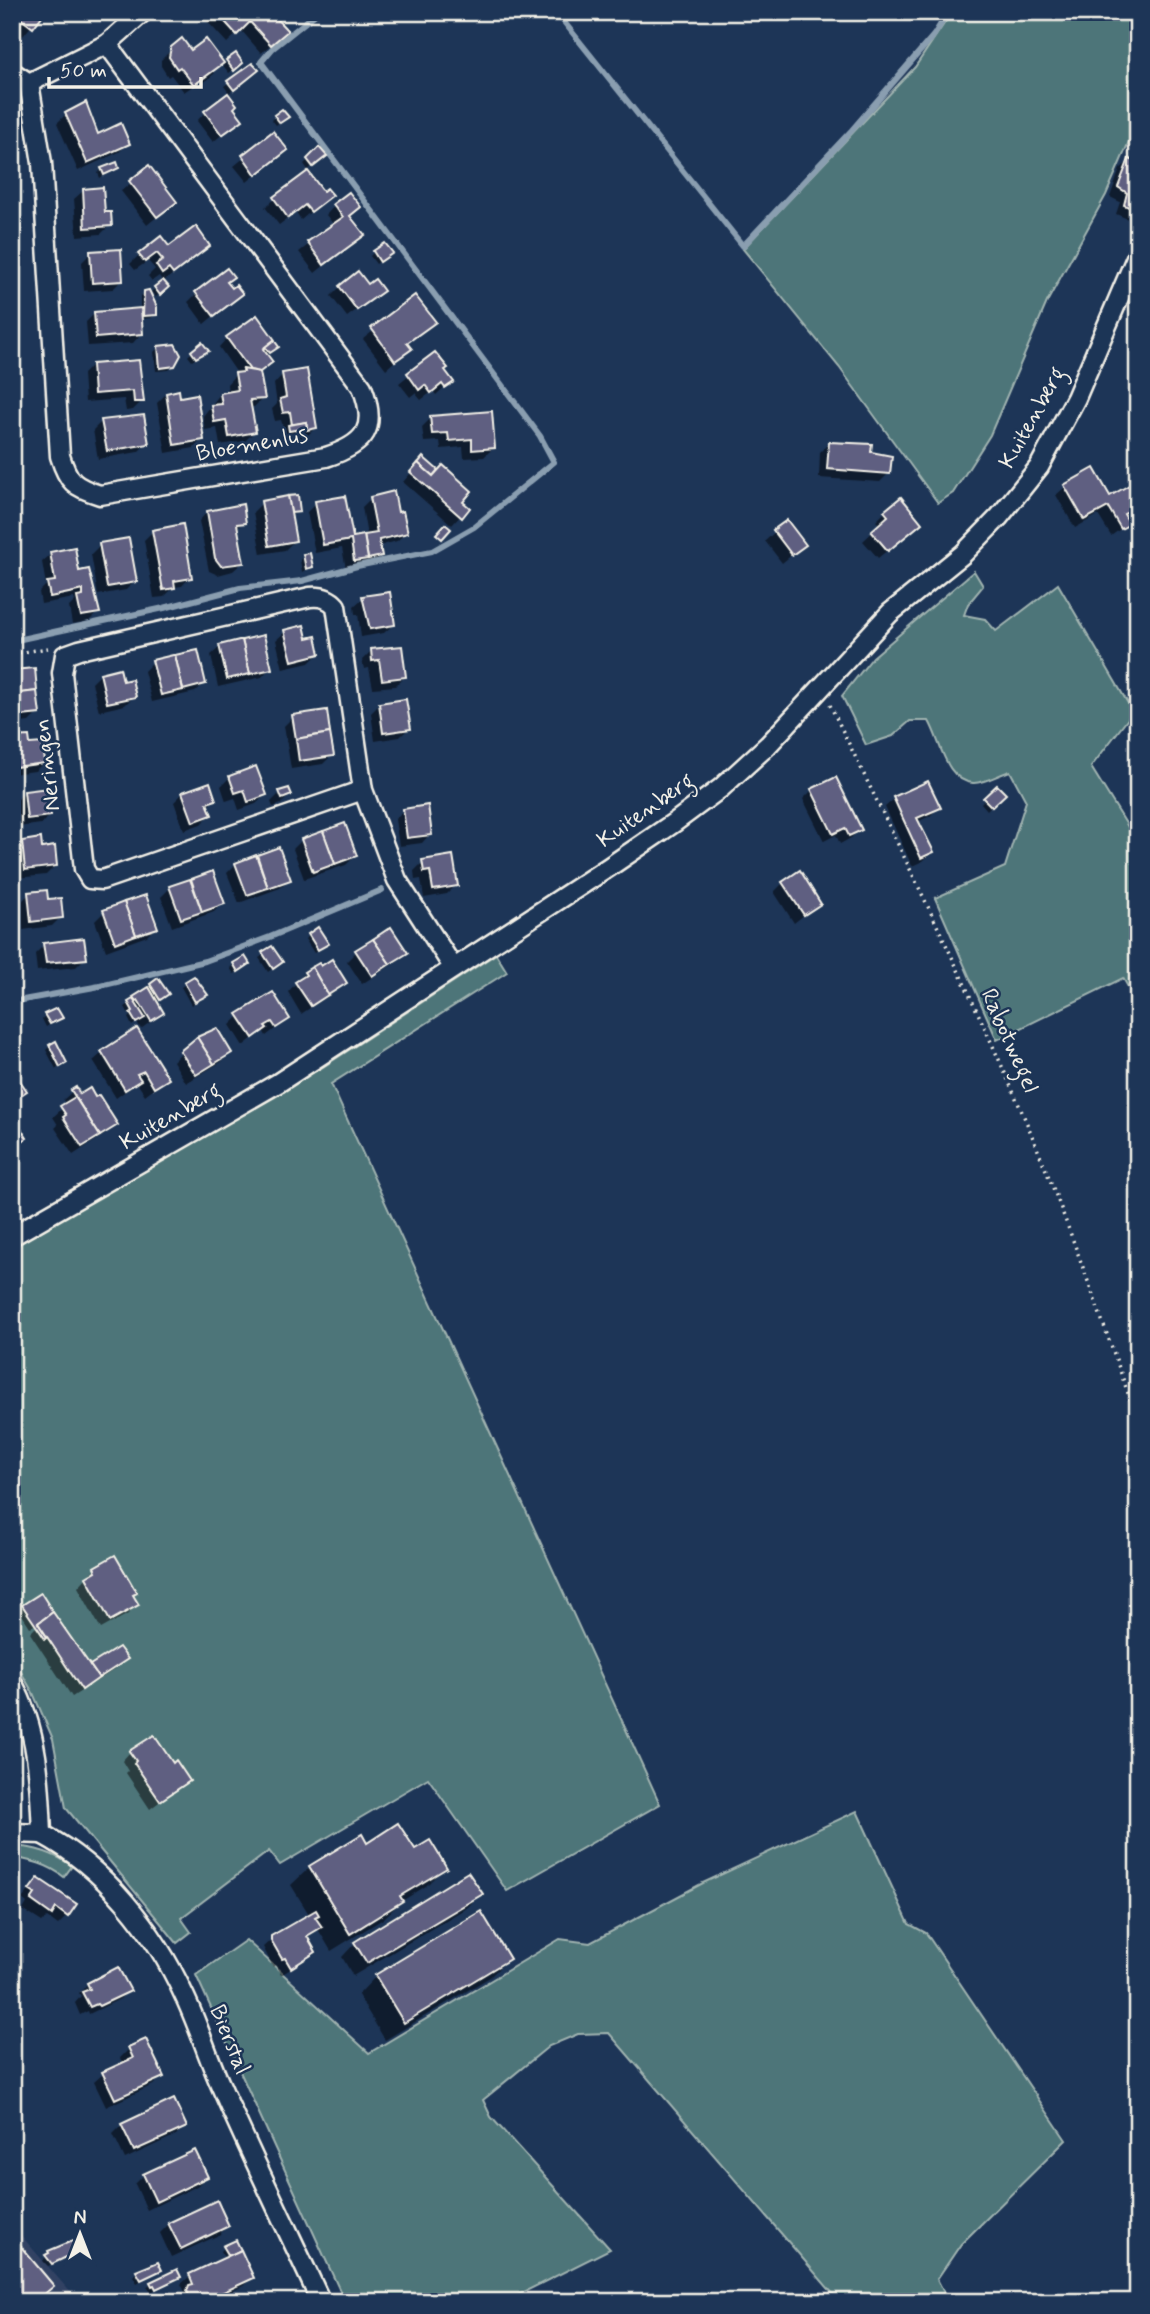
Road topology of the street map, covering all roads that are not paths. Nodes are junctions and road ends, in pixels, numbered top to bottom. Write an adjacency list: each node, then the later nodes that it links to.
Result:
1 (143, 12): 2 (street)
2 (107, 44): 4 (street); 4 (street, Bloemenlus)
3 (12, 72): 4 (street)
4 (29, 83)
5 (1138, 253): 7 (street, Kuitenberg)
6 (363, 790): 6 (street, Neringen); 7 (street)
7 (453, 967): 8 (street, Kuitenberg)
8 (12, 1236)
9 (12, 1682): 11 (street)
10 (12, 1833): 11 (street)
11 (42, 1834): 12 (street, Bierstal)
12 (321, 2302)

